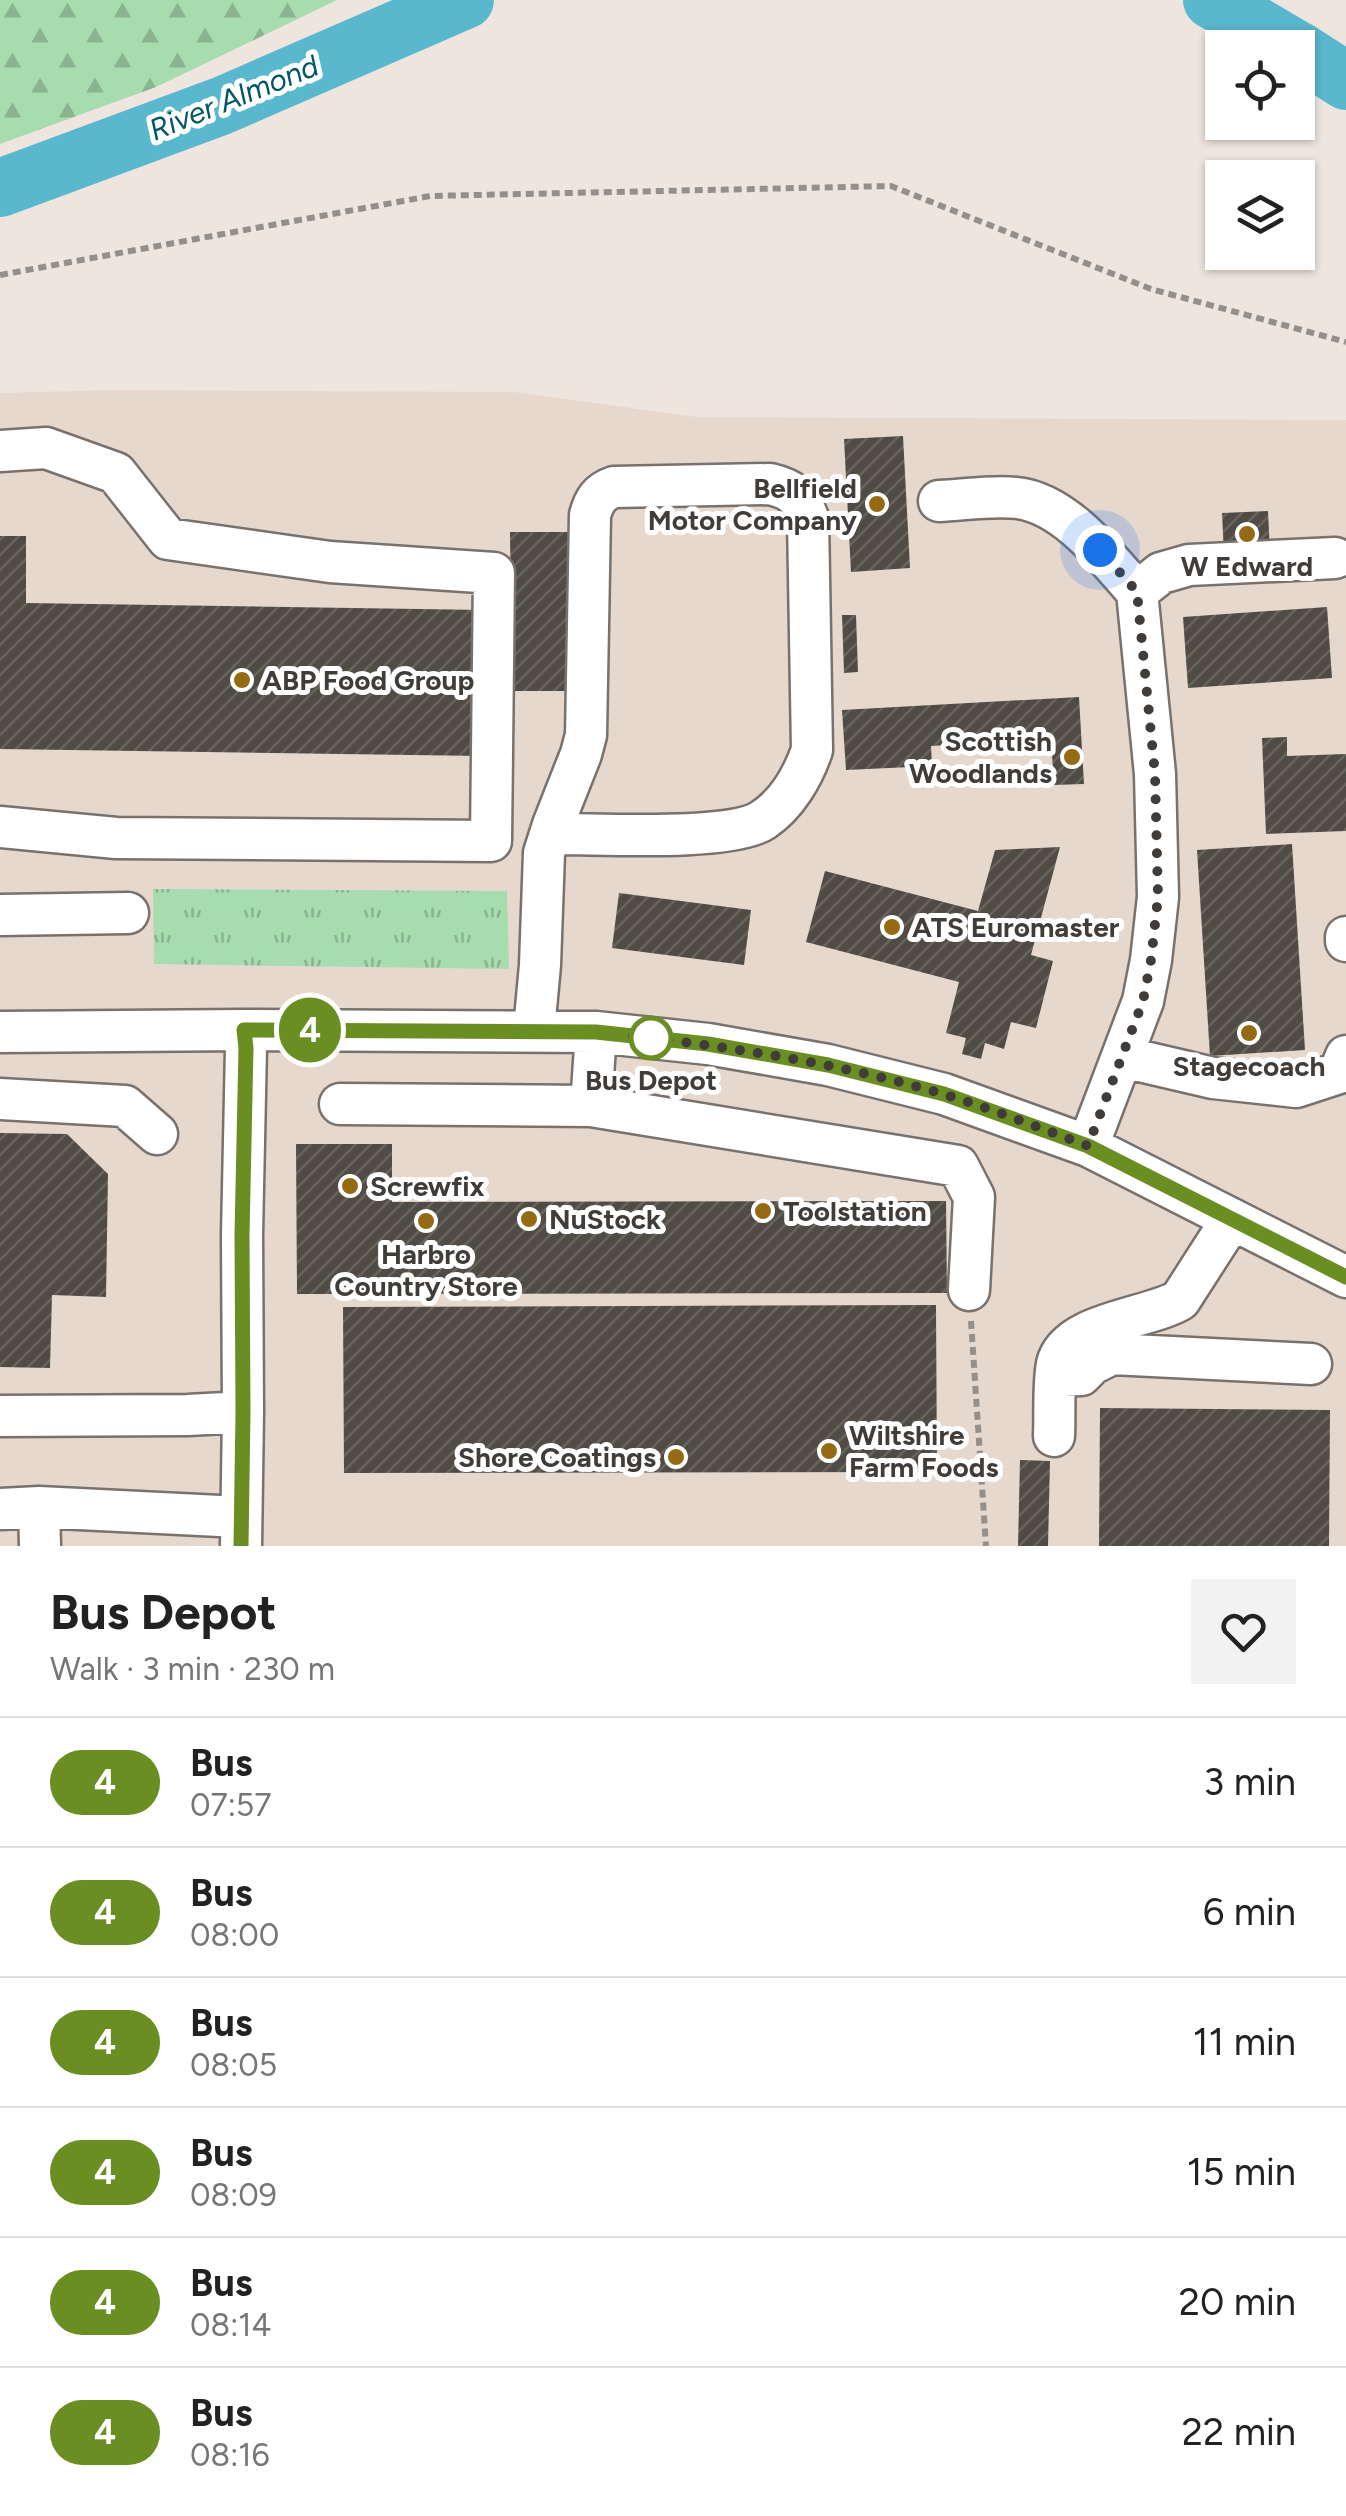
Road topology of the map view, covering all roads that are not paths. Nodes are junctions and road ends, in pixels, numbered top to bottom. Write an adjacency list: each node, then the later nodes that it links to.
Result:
1 (0, 451): 5 (street)
2 (939, 501): 4 (street)
3 (1335, 558): 4 (street)
4 (1137, 592): 14 (street)
5 (0, 828)
6 (549, 837): 6 (street); 10 (street)
7 (128, 913): 8 (street)
8 (0, 914)
9 (244, 1030): 10 (street); 11 (street); 25 (street)
10 (534, 1030): 12 (street)
11 (0, 1032)
12 (596, 1032): 17 (street); 19 (street)
13 (1346, 1056): 14 (street)
14 (1122, 1057): 19 (street)
15 (0, 1099): 18 (street)
16 (340, 1104): 17 (street)
17 (591, 1106): 22 (street)
18 (157, 1134)
19 (1088, 1146): 20 (street)
20 (1232, 1219): 21 (street); 24 (street)
21 (1346, 1278)
22 (969, 1290)
23 (1311, 1364): 24 (street)
24 (1056, 1376): 27 (street)
25 (243, 1412): 26 (street); 29 (street)
26 (0, 1416)
27 (1054, 1436)
28 (26, 1521): 29 (street)
29 (240, 1531)

